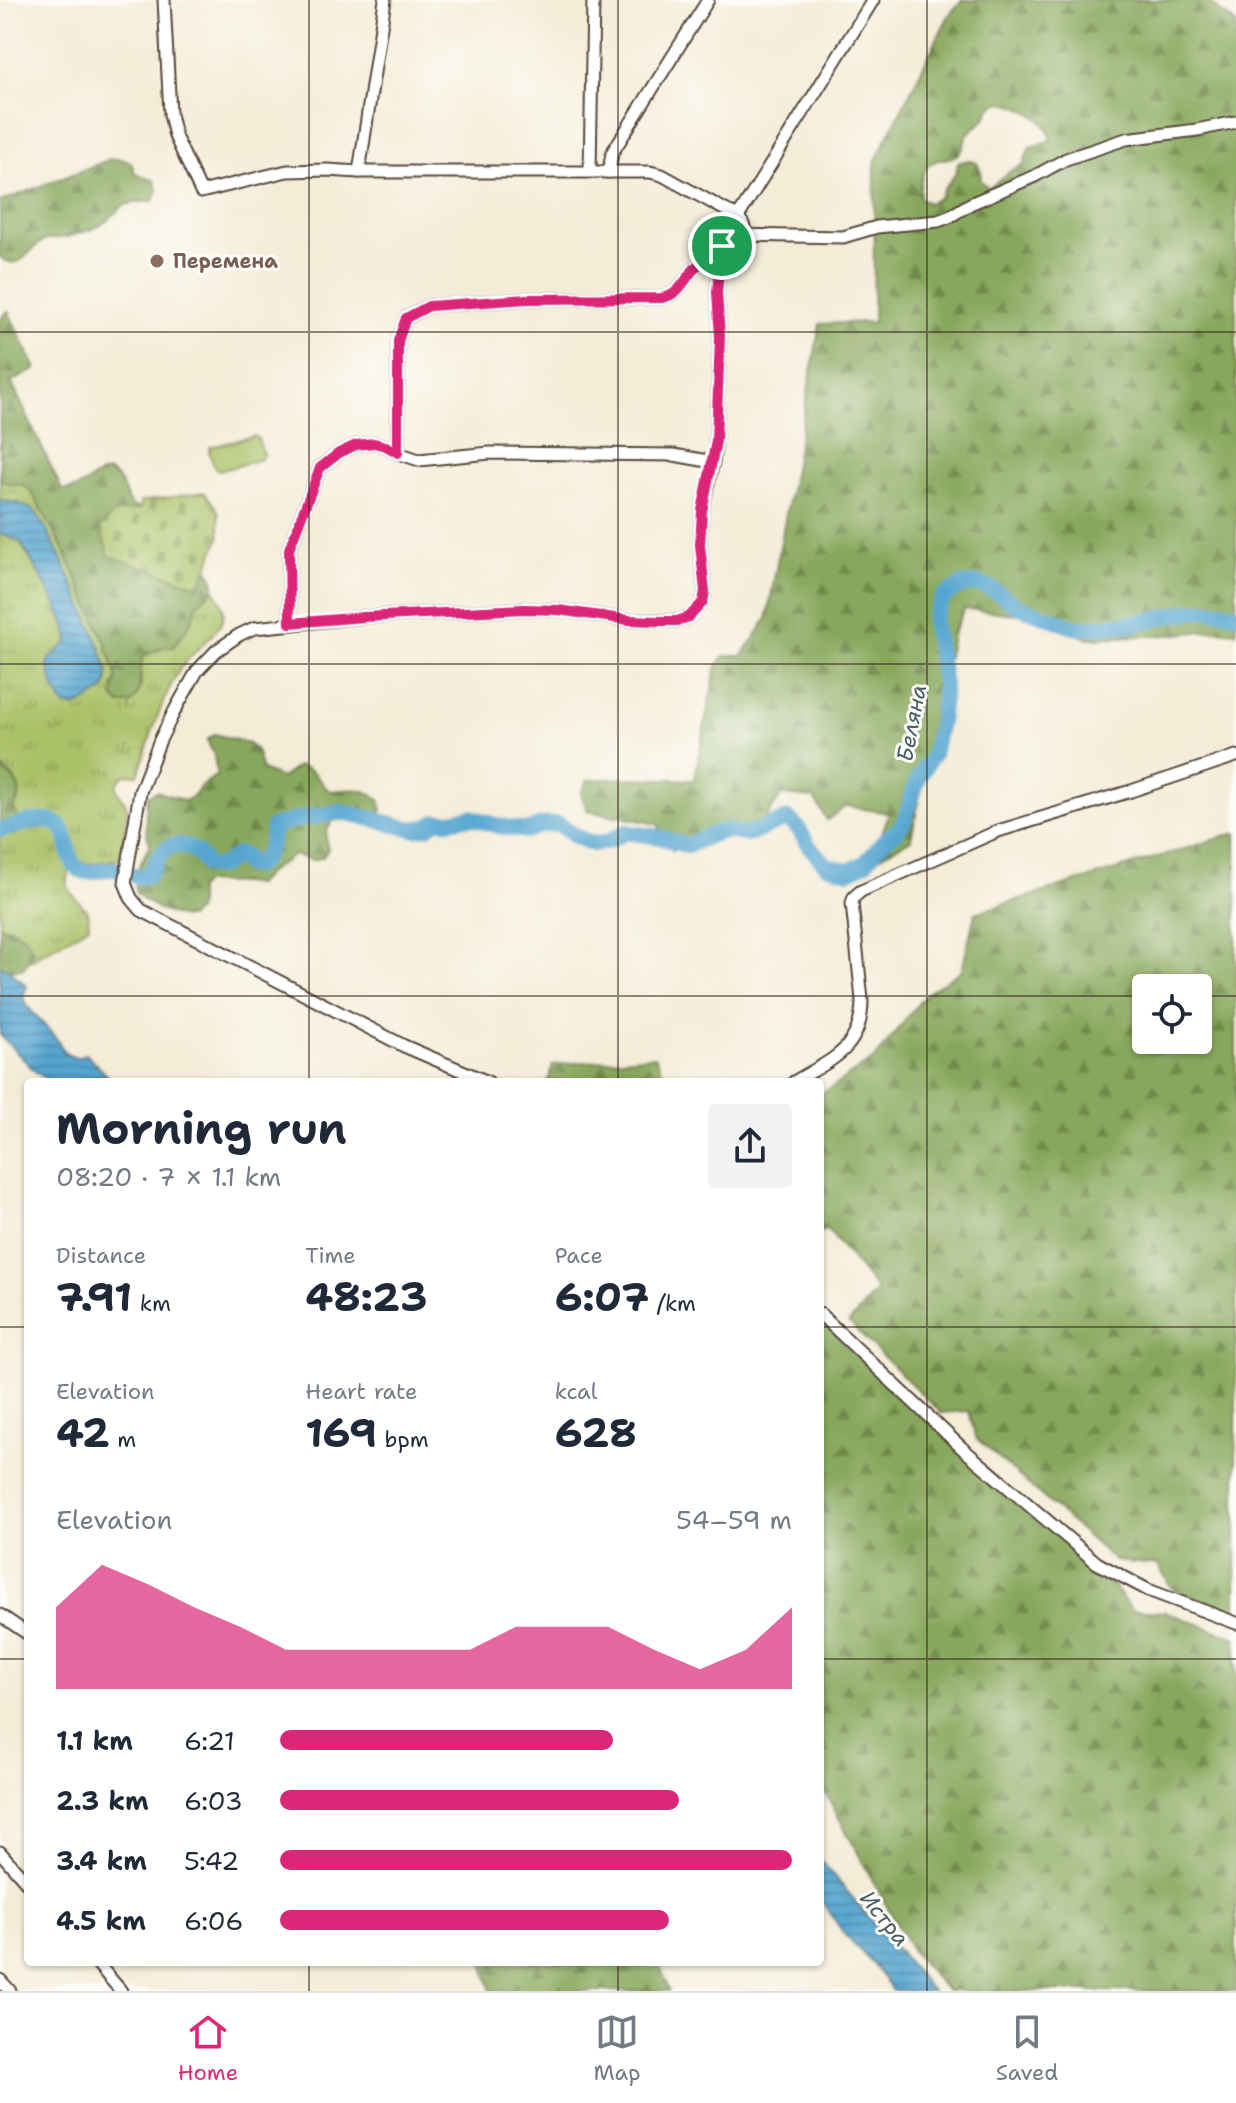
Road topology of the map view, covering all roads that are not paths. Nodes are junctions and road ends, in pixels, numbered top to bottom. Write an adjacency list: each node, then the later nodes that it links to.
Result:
1 (164, 0): 8 (street)
2 (385, 0): 8 (street)
3 (593, 0): 7 (street)
4 (708, 0): 9 (street)
5 (873, 0): 10 (street)
6 (1236, 122): 11 (street)
7 (590, 171): 8 (street); 9 (street)
8 (359, 172)
9 (609, 172): 10 (street)
10 (738, 217): 11 (street)
11 (746, 234): 12 (street)
12 (722, 246): 13 (street); 14 (street)
13 (398, 453): 14 (street); 15 (street)
14 (713, 462): 15 (street)
15 (290, 623): 17 (street)
16 (1236, 756): 18 (street)
17 (479, 1078)
18 (800, 1078)
19 (824, 1318): 21 (street)
20 (0, 1615): 22 (street)
21 (1236, 1623)
22 (24, 1631)
23 (0, 1852): 24 (street)
24 (24, 1879)
25 (99, 1966): 28 (street)
26 (0, 1980): 27 (street)
27 (10, 1991)
28 (121, 1991)

